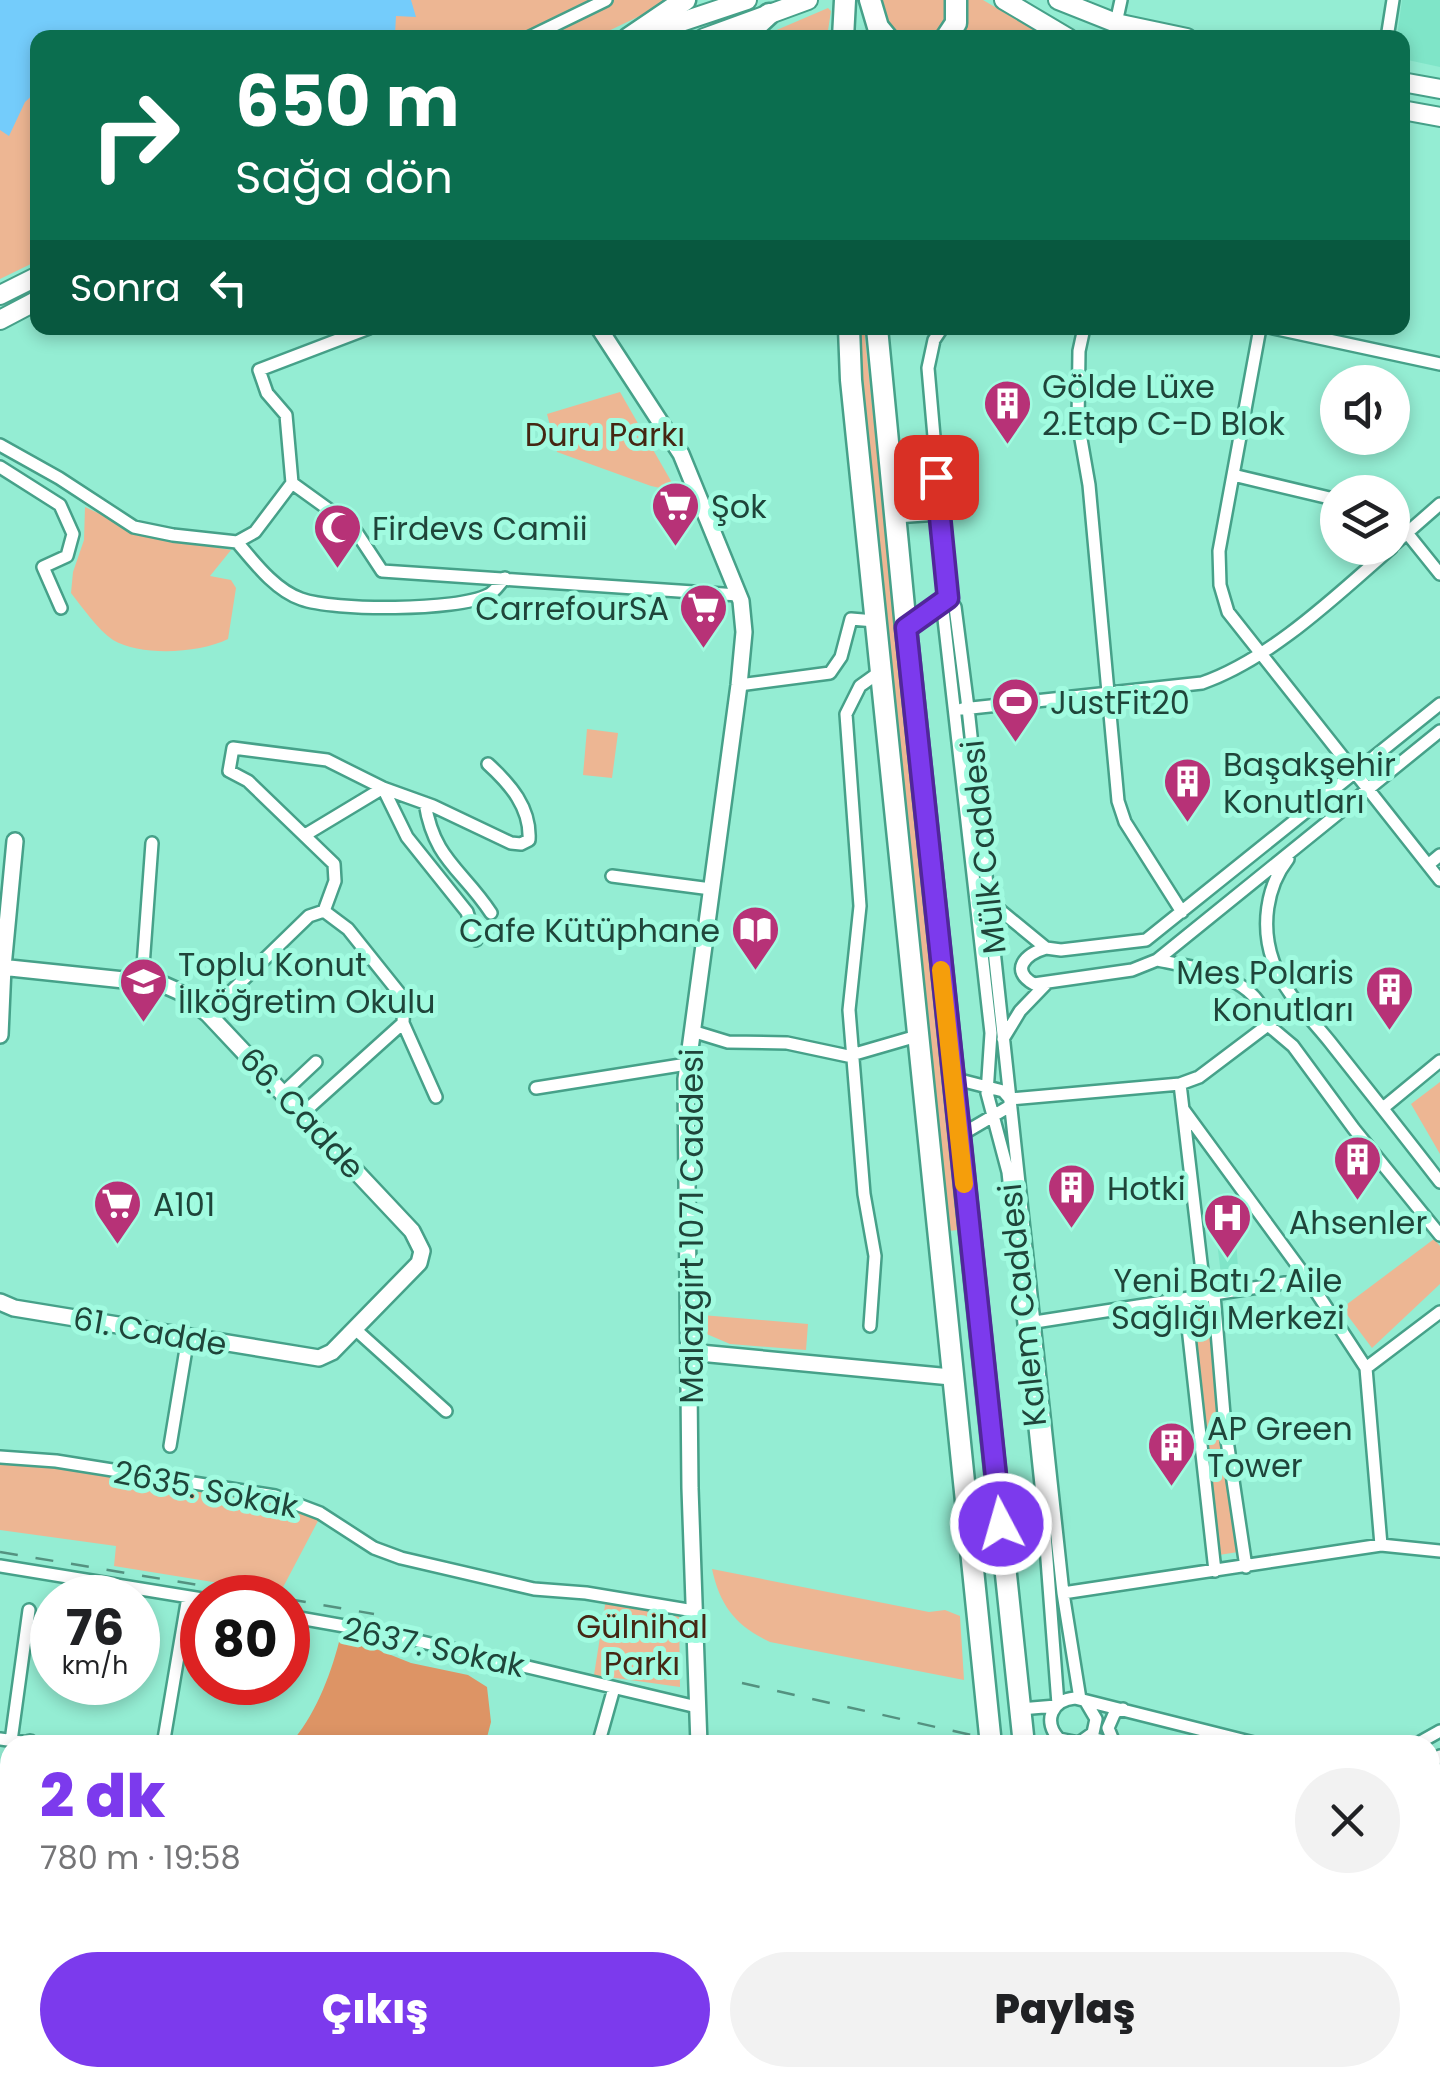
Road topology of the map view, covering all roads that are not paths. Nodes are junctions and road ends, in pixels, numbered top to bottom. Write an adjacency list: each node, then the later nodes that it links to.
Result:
1 (606, 0): 14 (street)
2 (685, 0): 15 (highway)
3 (747, 0): 16 (main road)
4 (808, 0): 12 (main road)
5 (845, 0): 19 (highway)
6 (869, 0): 20 (highway)
7 (956, 0): 21 (highway)
8 (1004, 0): 22 (main road)
9 (1058, 0): 13 (main road)
10 (1121, 0): 13 (street)
11 (1394, 0): 24 (street)
12 (769, 14): 17 (main road); 18 (highway)
13 (1116, 23): 23 (main road)
14 (544, 30)
15 (643, 30)
16 (656, 30)
17 (726, 30)
18 (752, 30)
19 (841, 30)
20 (876, 30)
21 (951, 30)
22 (1055, 30)
23 (1149, 30)
24 (1388, 30)
25 (1410, 83): 26 (main road)
26 (1440, 89)
27 (1410, 112): 28 (main road)
28 (1440, 118)
29 (30, 280): 30 (main road)
30 (0, 295)
31 (30, 304): 32 (main road)
32 (0, 320)
33 (351, 335): 47 (street)
34 (604, 335): 58 (street, Malazgirt 1071 Caddesi)
35 (841, 335): 43 (highway)
36 (849, 335): 43 (highway)
37 (879, 335): 51 (highway)
38 (937, 335): 50 (street, Mülk Caddesi)
39 (1082, 335): 66 (street)
40 (1259, 335): 46 (street)
41 (1305, 335): 42 (street)
42 (1440, 364)
43 (851, 380): 61 (highway)
44 (0, 445): 54 (street)
45 (0, 467): 60 (street)
46 (1233, 475): 48 (street); 63 (street)
47 (292, 484): 54 (street); 57 (street)
48 (1320, 496)
49 (1440, 504): 52 (street)
50 (938, 514): 51 (street); 59 (street, Mülk Caddesi)
51 (895, 517): 62 (highway)
52 (1410, 531)
53 (1410, 536): 56 (street)
54 (237, 542): 57 (street)
55 (1372, 565): 63 (street)
56 (1440, 574)
57 (505, 578): 58 (street)
58 (738, 595): 65 (street, Malazgirt 1071 Caddesi)
59 (948, 598): 62 (street); 68 (street, Mülk Caddesi)
60 (61, 608)
61 (875, 621): 64 (highway); 65 (street)
62 (906, 628): 106 (highway)
63 (1260, 652): 66 (street); 71 (street)
64 (881, 671): 100 (highway); 102 (street)
65 (738, 685): 83 (street, Malazgirt 1071 Caddesi)
66 (1109, 694): 68 (street); 86 (street)
67 (1440, 704): 71 (street)
68 (961, 709): 84 (street, Mülk Caddesi); 109 (street, Mülk Caddesi)
69 (1440, 730): 73 (street)
70 (488, 764): 74 (street)
71 (1356, 774): 73 (street); 86 (street)
72 (383, 788): 74 (street); 75 (street); 75 (street); 88 (street)
73 (1367, 788): 78 (street); 80 (street)
74 (425, 803): 87 (street)
75 (305, 835): 85 (street)
76 (7, 840): 91 (street)
77 (152, 842): 92 (street)
78 (1301, 842): 90 (street); 94 (street)
79 (1440, 855): 80 (street)
80 (1428, 865): 82 (street)
81 (612, 876): 83 (street)
82 (1440, 880)
83 (711, 889): 98 (street, Malazgirt 1071 Caddesi)
84 (989, 901): 89 (street); 101 (street, Mülk Caddesi)
85 (324, 911): 95 (street); 96 (street)
86 (1182, 912): 89 (street)
87 (490, 913)
88 (476, 940)
89 (1046, 948): 93 (street)
90 (1157, 960): 93 (street); 97 (street)
91 (1, 967): 92 (street, 66. Cadde); 99 (street)
92 (142, 980): 95 (street, 66. Cadde)
93 (1046, 984): 101 (street)
94 (1296, 1003): 97 (street); 113 (street)
95 (208, 1014): 110 (street, 66. Cadde)
96 (403, 1023): 111 (street); 115 (street)
97 (1268, 1025): 107 (street); 119 (street)
98 (692, 1031): 102 (street); 105 (street, Malazgirt 1071 Caddesi)
99 (0, 1035)
100 (917, 1036): 102 (street); 132 (highway)
101 (1003, 1039): 112 (street, Mülk Caddesi)
102 (854, 1054): 126 (street)
103 (1440, 1060): 113 (street)
104 (316, 1062): 110 (street)
105 (688, 1064): 108 (street); 129 (street, Malazgirt 1071 Caddesi)
106 (952, 1078): 109 (street); 117 (highway)
107 (1180, 1084): 112 (street); 114 (street)
108 (536, 1088)
109 (988, 1089): 112 (street); 116 (street, Kalem Caddesi)
110 (283, 1093): 115 (street, 66. Cadde)
111 (436, 1097)
112 (1010, 1100): 116 (street); 125 (street, Kalem Caddesi)
113 (1383, 1108): 118 (street)
114 (1183, 1109): 120 (street); 121 (street)
115 (302, 1114): 127 (street, 66. Cadde)
116 (991, 1114): 117 (street); 149 (street, Kalem Caddesi)
117 (959, 1136): 151 (highway)
118 (1440, 1182)
119 (1440, 1235)
120 (1312, 1284): 121 (street); 131 (street)
121 (1210, 1296): 122 (street); 139 (street)
122 (1185, 1300): 125 (street); 140 (street)
123 (0, 1302): 128 (street, 61. Cadde)
124 (1440, 1312): 131 (street)
125 (1035, 1322): 141 (street, Kalem Caddesi)
126 (870, 1326)
127 (355, 1328): 130 (street, 66. Cadde); 133 (street)
128 (188, 1337): 130 (street, 61. Cadde); 134 (street)
129 (689, 1352): 132 (street); 144 (street, Malazgirt 1071 Caddesi)
130 (300, 1356)
131 (1366, 1368): 136 (street)
132 (951, 1377): 157 (highway)
133 (446, 1411)
134 (170, 1446)
135 (0, 1457): 144 (street, 2635. Sokak)
136 (1381, 1546): 137 (street); 139 (street)
137 (1440, 1551)
138 (0, 1566): 142 (street)
139 (1246, 1567): 140 (street)
140 (1215, 1572): 141 (street)
141 (1064, 1593): 148 (street, Kalem Caddesi)
142 (180, 1596)
143 (29, 1610): 153 (street)
144 (694, 1611): 150 (street, Malazgirt 1071 Caddesi)
145 (310, 1620): 147 (street, 2637. Sokak)
146 (180, 1644): 154 (street)
147 (614, 1688): 150 (street, 2637. Sokak); 155 (street)
148 (1083, 1701): 149 (street); 152 (street); 160 (street)
149 (1057, 1705): 151 (street); 159 (street)
150 (697, 1707): 156 (street, Malazgirt 1071 Caddesi)
151 (1020, 1709): 158 (highway)
152 (1122, 1710): 161 (street); 162 (street)
153 (7, 1735)
154 (165, 1735)
155 (601, 1735)
156 (698, 1735)
157 (989, 1735)
158 (1023, 1735)
159 (1055, 1735)
160 (1086, 1735)
161 (1112, 1735)
162 (1222, 1735)

